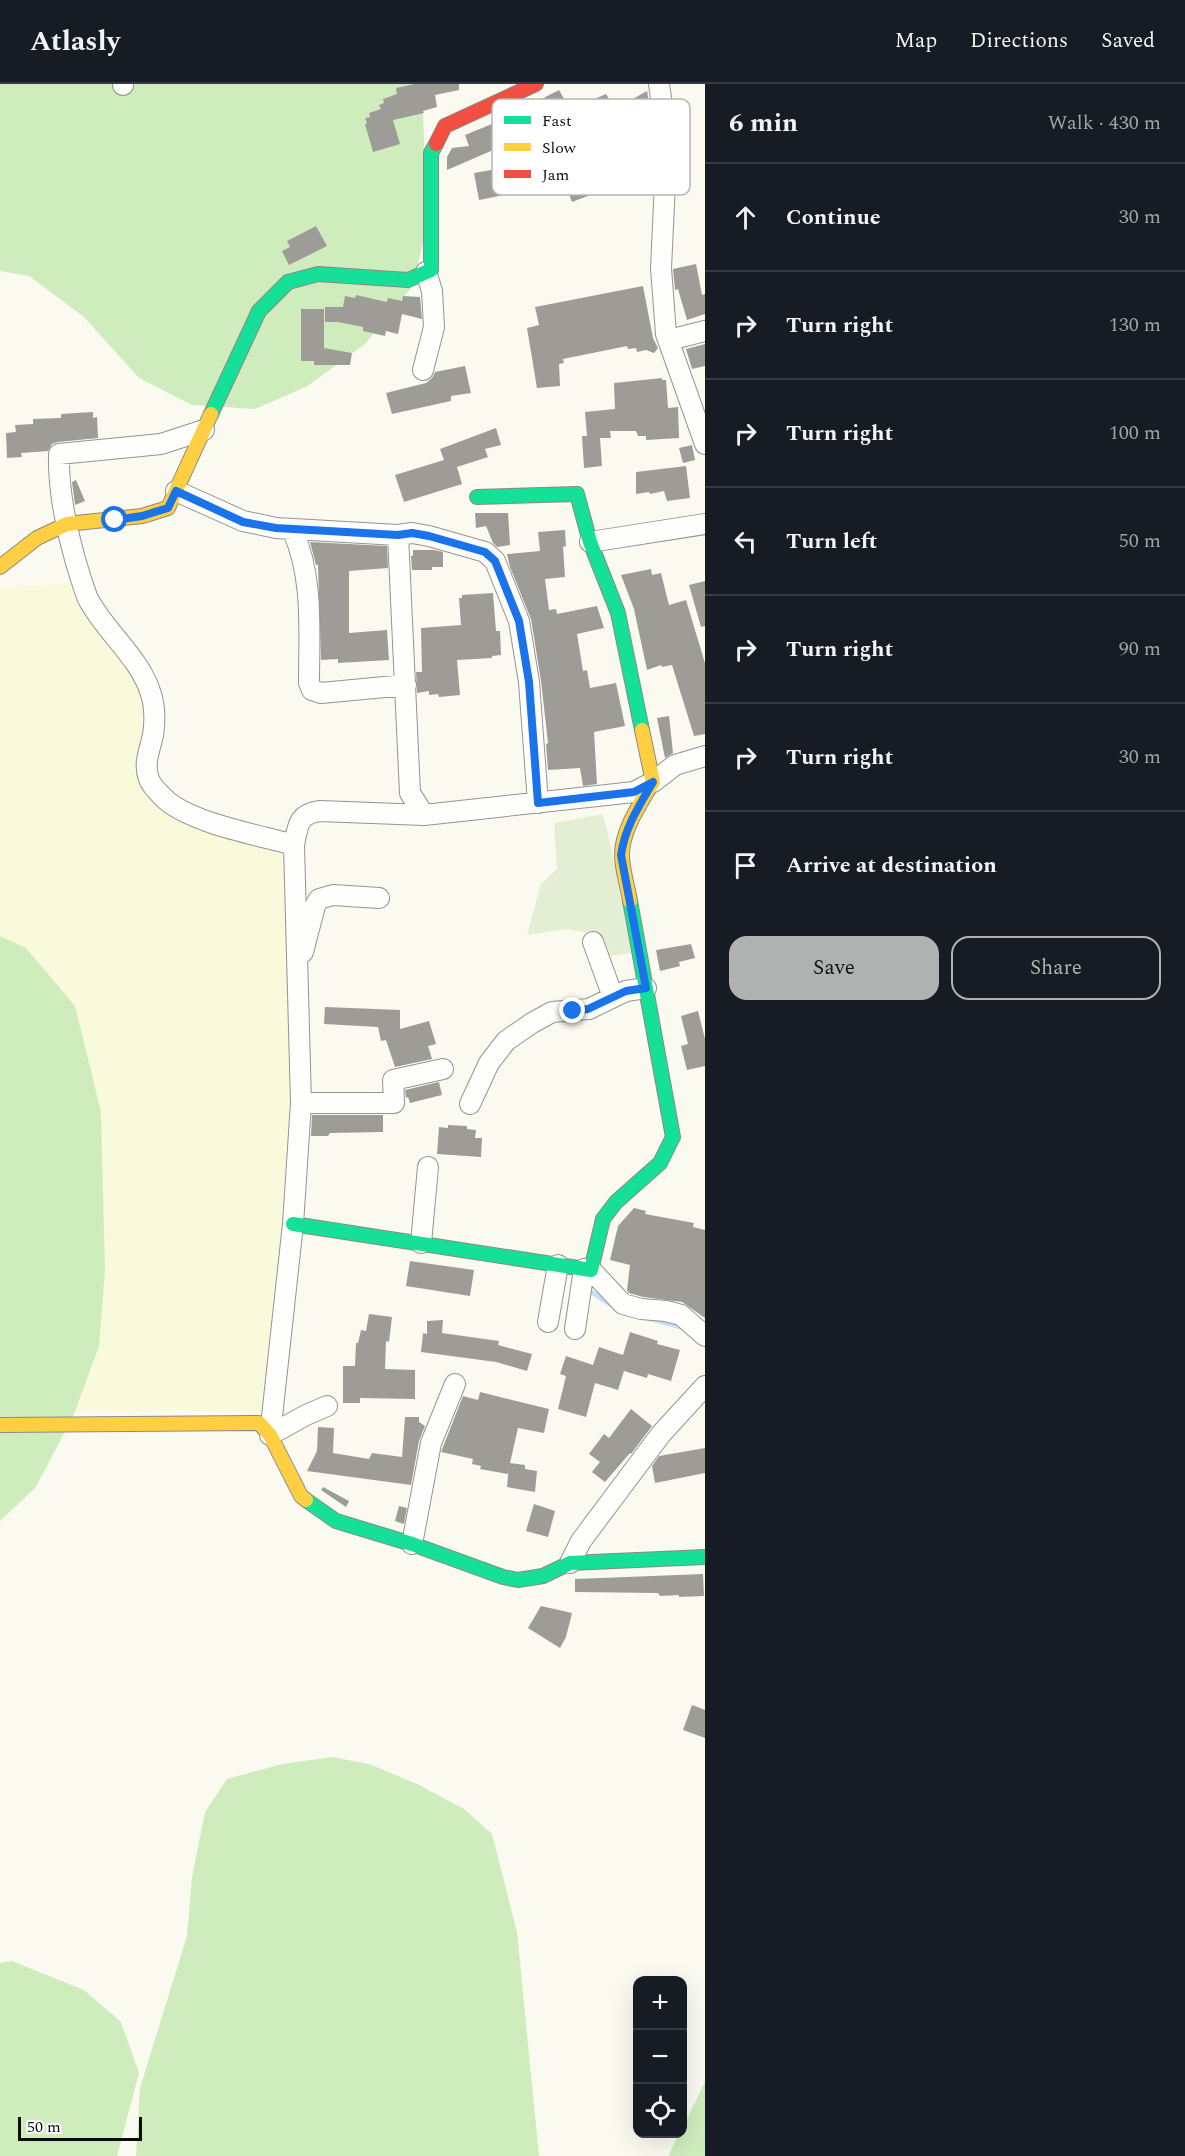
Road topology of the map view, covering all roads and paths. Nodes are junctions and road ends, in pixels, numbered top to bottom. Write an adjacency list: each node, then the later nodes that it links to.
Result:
1 (536, 84): 3 (street)
2 (659, 84): 4 (street)
3 (504, 99)
4 (661, 99)
5 (492, 104): 7 (street)
6 (664, 195): 9 (street)
7 (426, 272): 10 (street); 11 (street)
8 (705, 331): 9 (street)
9 (669, 342): 12 (street)
10 (423, 370)
11 (204, 430): 13 (street); 15 (street)
12 (705, 444)
13 (176, 491): 15 (street); 17 (street)
14 (477, 497): 19 (street)
15 (67, 524): 20 (street); 26 (street)
16 (705, 524): 19 (street)
17 (292, 529): 18 (street); 21 (street)
18 (398, 535): 21 (street); 24 (street)
19 (590, 542): 23 (street)
20 (0, 566)
21 (406, 685): 25 (street)
22 (705, 756): 23 (street)
23 (653, 782): 24 (street); 30 (street)
24 (538, 803): 25 (street)
25 (424, 815): 26 (street)
26 (294, 845): 29 (street)
27 (380, 897): 29 (street)
28 (592, 942): 31 (street)
29 (296, 961): 33 (street)
30 (646, 988): 31 (street); 39 (street)
31 (613, 997): 34 (street)
32 (443, 1069): 33 (street)
33 (301, 1103): 36 (street)
34 (470, 1104)
35 (428, 1167): 37 (street)
36 (293, 1224): 37 (street); 47 (street)
37 (421, 1243): 38 (street)
38 (558, 1265): 39 (street); 40 (street)
39 (587, 1269): 41 (street); 42 (street)
40 (548, 1322)
41 (575, 1329)
42 (705, 1336)
43 (455, 1384): 48 (street)
44 (705, 1386): 50 (street)
45 (327, 1406): 47 (street)
46 (0, 1425): 47 (street)
47 (270, 1435): 48 (street)
48 (412, 1544): 50 (street)
49 (705, 1557): 50 (street)
50 (570, 1563)

